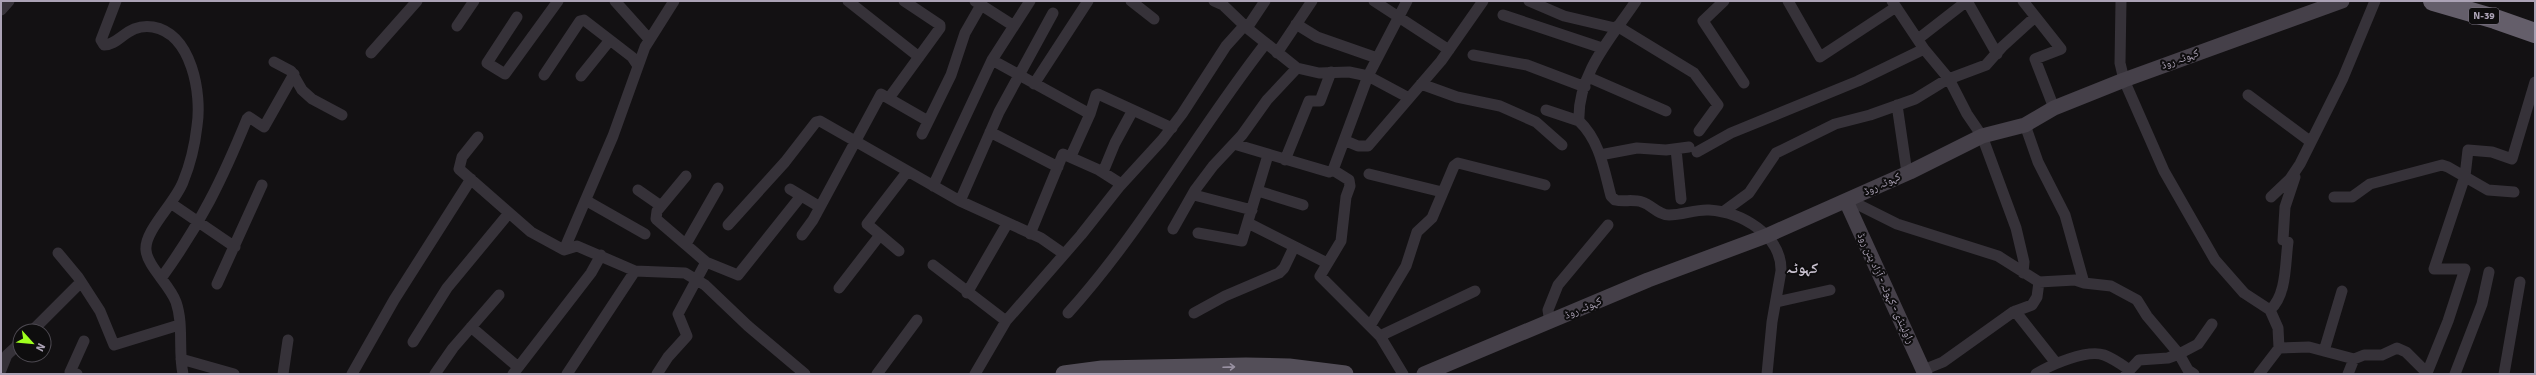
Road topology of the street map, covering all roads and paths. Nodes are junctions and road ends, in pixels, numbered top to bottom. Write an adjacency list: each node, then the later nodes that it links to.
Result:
1 (9, 1): 30 (street)
2 (116, 1): 129 (street)
3 (417, 1): 49 (street)
4 (474, 1): 38 (street)
5 (558, 1): 33 (street)
6 (615, 1): 43 (street)
7 (674, 1): 43 (street)
8 (848, 1): 53 (street)
9 (904, 1): 53 (street)
10 (1030, 1): 39 (street)
11 (1088, 1): 70 (street)
12 (1131, 1): 36 (street)
13 (1265, 1): 40 (street)
14 (1312, 1): 37 (street)
15 (1374, 1): 34 (street)
16 (1407, 1): 34 (street)
17 (1482, 1): 48 (street)
18 (1529, 1): 41 (street)
19 (1636, 1): 41 (street)
20 (1724, 1): 69 (street)
21 (1788, 1): 29 (street)
22 (2023, 1): 35 (street)
23 (2121, 1): 66 (street)
24 (2342, 1): 66 (main road, کہوٹہ روڈ)
25 (2375, 1): 93 (street)
26 (2433, 1): 42 (highway, N-39)
27 (1218, 2): 40 (street)
28 (978, 3): 39 (street); 82 (street)
29 (1894, 4): 46 (street)
30 (1, 10)
31 (1053, 13): 63 (street)
32 (1503, 15): 47 (street)
33 (517, 17)
34 (1398, 17): 48 (street); 54 (street)
35 (2035, 18): 51 (street); 76 (street)
36 (1154, 19)
37 (1296, 24): 50 (street); 54 (street)
38 (456, 26)
39 (1014, 26): 55 (street)
40 (1246, 27): 45 (street); 85 (street)
41 (1616, 27): 47 (street); 86 (street)
42 (2535, 33)
43 (649, 39): 57 (street)
44 (610, 40): 57 (street); 61 (street); 62 (street)
45 (1266, 43): 50 (street); 178 (street)
46 (1921, 44): 51 (street); 65 (street); 96 (street)
47 (1602, 48): 67 (street)
48 (1449, 50): 71 (street)
49 (371, 53)
50 (1277, 53): 58 (street)
51 (1997, 54): 65 (street)
52 (1473, 55): 67 (street)
53 (919, 57): 73 (street)
54 (1377, 58): 64 (street)
55 (992, 60): 63 (street); 114 (street)
56 (274, 62): 60 (street)
57 (638, 66): 127 (street)
58 (1297, 68): 59 (street); 94 (street)
59 (1331, 72): 64 (street); 100 (street)
60 (294, 74): 81 (street); 136 (street)
61 (544, 76)
62 (581, 76)
63 (1020, 76): 70 (street); 87 (street)
64 (1368, 76): 74 (street); 91 (street)
65 (1949, 79): 75 (street); 89 (street)
66 (2124, 80): 76 (main road, کہوٹہ روڈ); 176 (street)
67 (1586, 82): 79 (street); 83 (street)
68 (2535, 82): 109 (street)
69 (1744, 83)
70 (1034, 84): 80 (street)
71 (1421, 84): 74 (street); 95 (street)
72 (2248, 95): 93 (street)
73 (889, 98): 82 (street); 92 (street)
74 (1409, 98): 91 (street)
75 (1897, 105): 106 (street); 134 (street)
76 (2054, 108): 84 (main road, کہوٹہ روڈ)
77 (1134, 110): 80 (street); 85 (street); 105 (street)
78 (1546, 110): 83 (street)
79 (1666, 111)
80 (1090, 114): 99 (street)
81 (342, 115)
82 (928, 121): 88 (street)
83 (1580, 121): 98 (street)
84 (2025, 125): 89 (main road, کہوٹہ روڈ); 167 (street)
85 (1172, 128): 111 (street)
86 (1699, 131)
87 (990, 132): 102 (street); 128 (street)
88 (922, 134)
89 (1982, 136): 106 (main road, کہوٹہ روڈ); 161 (street)
90 (478, 137): 110 (street)
91 (1346, 141): 103 (street)
92 (855, 142): 104 (street); 132 (street); 139 (street)
93 (2311, 142): 101 (street)
94 (1234, 144): 97 (street); 121 (street)
95 (1562, 144)
96 (1676, 149): 98 (street); 125 (street)
97 (1268, 155): 100 (street); 118 (street)
98 (1600, 155): 134 (street)
99 (1071, 156): 102 (street); 105 (street)
100 (1286, 160): 103 (street)
101 (2300, 164): 124 (street); 176 (street)
102 (1058, 167): 144 (street)
103 (1333, 170): 157 (street)
104 (907, 172): 114 (street); 146 (street)
105 (1103, 172): 111 (street)
106 (1907, 173): 126 (main road, کہوٹہ روڈ)
107 (1369, 174): 119 (street)
108 (686, 176): 131 (street)
109 (2464, 176): 120 (street); 123 (street); 204 (street)
110 (471, 179): 135 (street); 209 (street)
111 (1121, 184): 154 (street)
112 (262, 185): 149 (street)
113 (1545, 185): 119 (street)
114 (933, 186): 128 (street)
115 (718, 188): 148 (street)
116 (790, 189): 122 (street)
117 (638, 190): 131 (street)
118 (1258, 191): 130 (street); 133 (street)
119 (1442, 192): 187 (street)
120 (2514, 192)
121 (1194, 195): 133 (street); 141 (street)
122 (801, 196): 132 (street); 156 (street)
123 (2334, 196)
124 (2271, 197)
125 (1680, 199)
126 (1848, 201): 147 (main road, کہوٹہ روڈ); 161 (street); 202 (main road, راولپنڈی - کہوٹہ - آزاد پتن روڈ)
127 (587, 202): 143 (street); 151 (street)
128 (960, 202): 138 (street)
129 (172, 204): 136 (street); 162 (street)
130 (1303, 205)
131 (661, 206): 148 (street)
132 (820, 206): 145 (street)
133 (1252, 210): 137 (street)
134 (1724, 212): 147 (street)
135 (509, 213): 151 (street); 191 (street)
136 (200, 222): 149 (street); 162 (street)
137 (1248, 222): 142 (street); 150 (street)
138 (1007, 224): 144 (street); 173 (street)
139 (728, 225)
140 (1608, 225): 182 (street)
141 (1173, 229)
142 (1198, 233)
143 (645, 234)
144 (1030, 234): 154 (street)
145 (802, 235)
146 (880, 235): 152 (street); 169 (street)
147 (1766, 236): 175 (street); 182 (main road, کہوٹہ روڈ)
148 (686, 244): 156 (street)
149 (235, 247): 168 (street)
150 (1294, 247): 157 (street); 179 (street)
151 (564, 250): 155 (street)
152 (899, 251)
153 (58, 253): 164 (street)
154 (1064, 254): 181 (street)
155 (601, 255): 159 (street); 200 (street)
156 (706, 262): 163 (street)
157 (1327, 263): 187 (street)
158 (933, 265): 173 (street)
159 (635, 271): 163 (street); 213 (street)
160 (2489, 272): 227 (street)
161 (2024, 273): 165 (street)
162 (162, 277): 185 (street)
163 (698, 279): 214 (street); 215 (street)
164 (82, 282): 183 (street); 185 (street)
165 (2039, 282): 167 (street); 177 (street)
166 (2520, 282): 228 (street)
167 (2084, 283): 195 (street)
168 (217, 284)
169 (839, 288)
170 (1830, 290): 175 (street)
171 (1475, 291): 188 (street)
172 (2342, 291): 194 (street)
173 (967, 293): 181 (street)
174 (499, 295): 186 (street)
175 (1776, 302): 222 (street)
176 (2270, 310): 192 (street)
177 (2015, 311): 198 (street); 202 (street)
178 (1068, 313)
179 (1194, 313)
180 (917, 320): 216 (street)
181 (1006, 321): 217 (street)
182 (1550, 322): 221 (main road, کہوٹہ روڈ)
183 (40, 323)
184 (2212, 324): 195 (street)
185 (180, 325): 196 (street)
186 (471, 326): 200 (street); 212 (street)
187 (1370, 326): 188 (street)
188 (1380, 336): 220 (street)
189 (288, 340): 208 (street)
190 (84, 341): 205 (street)
191 (413, 342)
192 (2279, 348): 194 (street); 225 (street)
193 (12, 350): 199 (street)
194 (2324, 351): 197 (street)
195 (2179, 354): 203 (street); 224 (street)
196 (181, 359): 206 (street); 207 (street)
197 (2354, 359): 204 (street); 226 (street)
198 (2056, 363): 203 (street); 223 (street)
199 (1, 370)
200 (516, 370)
201 (1102, 372): 218 (main road); 219 (main road, one-way to 219)
202 (1924, 372)
203 (2127, 372)
204 (2427, 373)
205 (77, 374)
206 (183, 374)
207 (234, 374)
208 (283, 374)
209 (352, 374)
210 (425, 374): 211 (street)
211 (431, 374)
212 (435, 374)
213 (567, 374)
214 (658, 374)
215 (805, 374)
216 (877, 374)
217 (975, 374)
218 (1064, 374)
219 (1345, 374)
220 (1403, 374)
221 (1424, 374)
222 (1767, 374)
223 (2036, 374)
224 (2194, 374)
225 (2261, 374)
226 (2348, 374)
227 (2455, 374)
228 (2504, 374)

